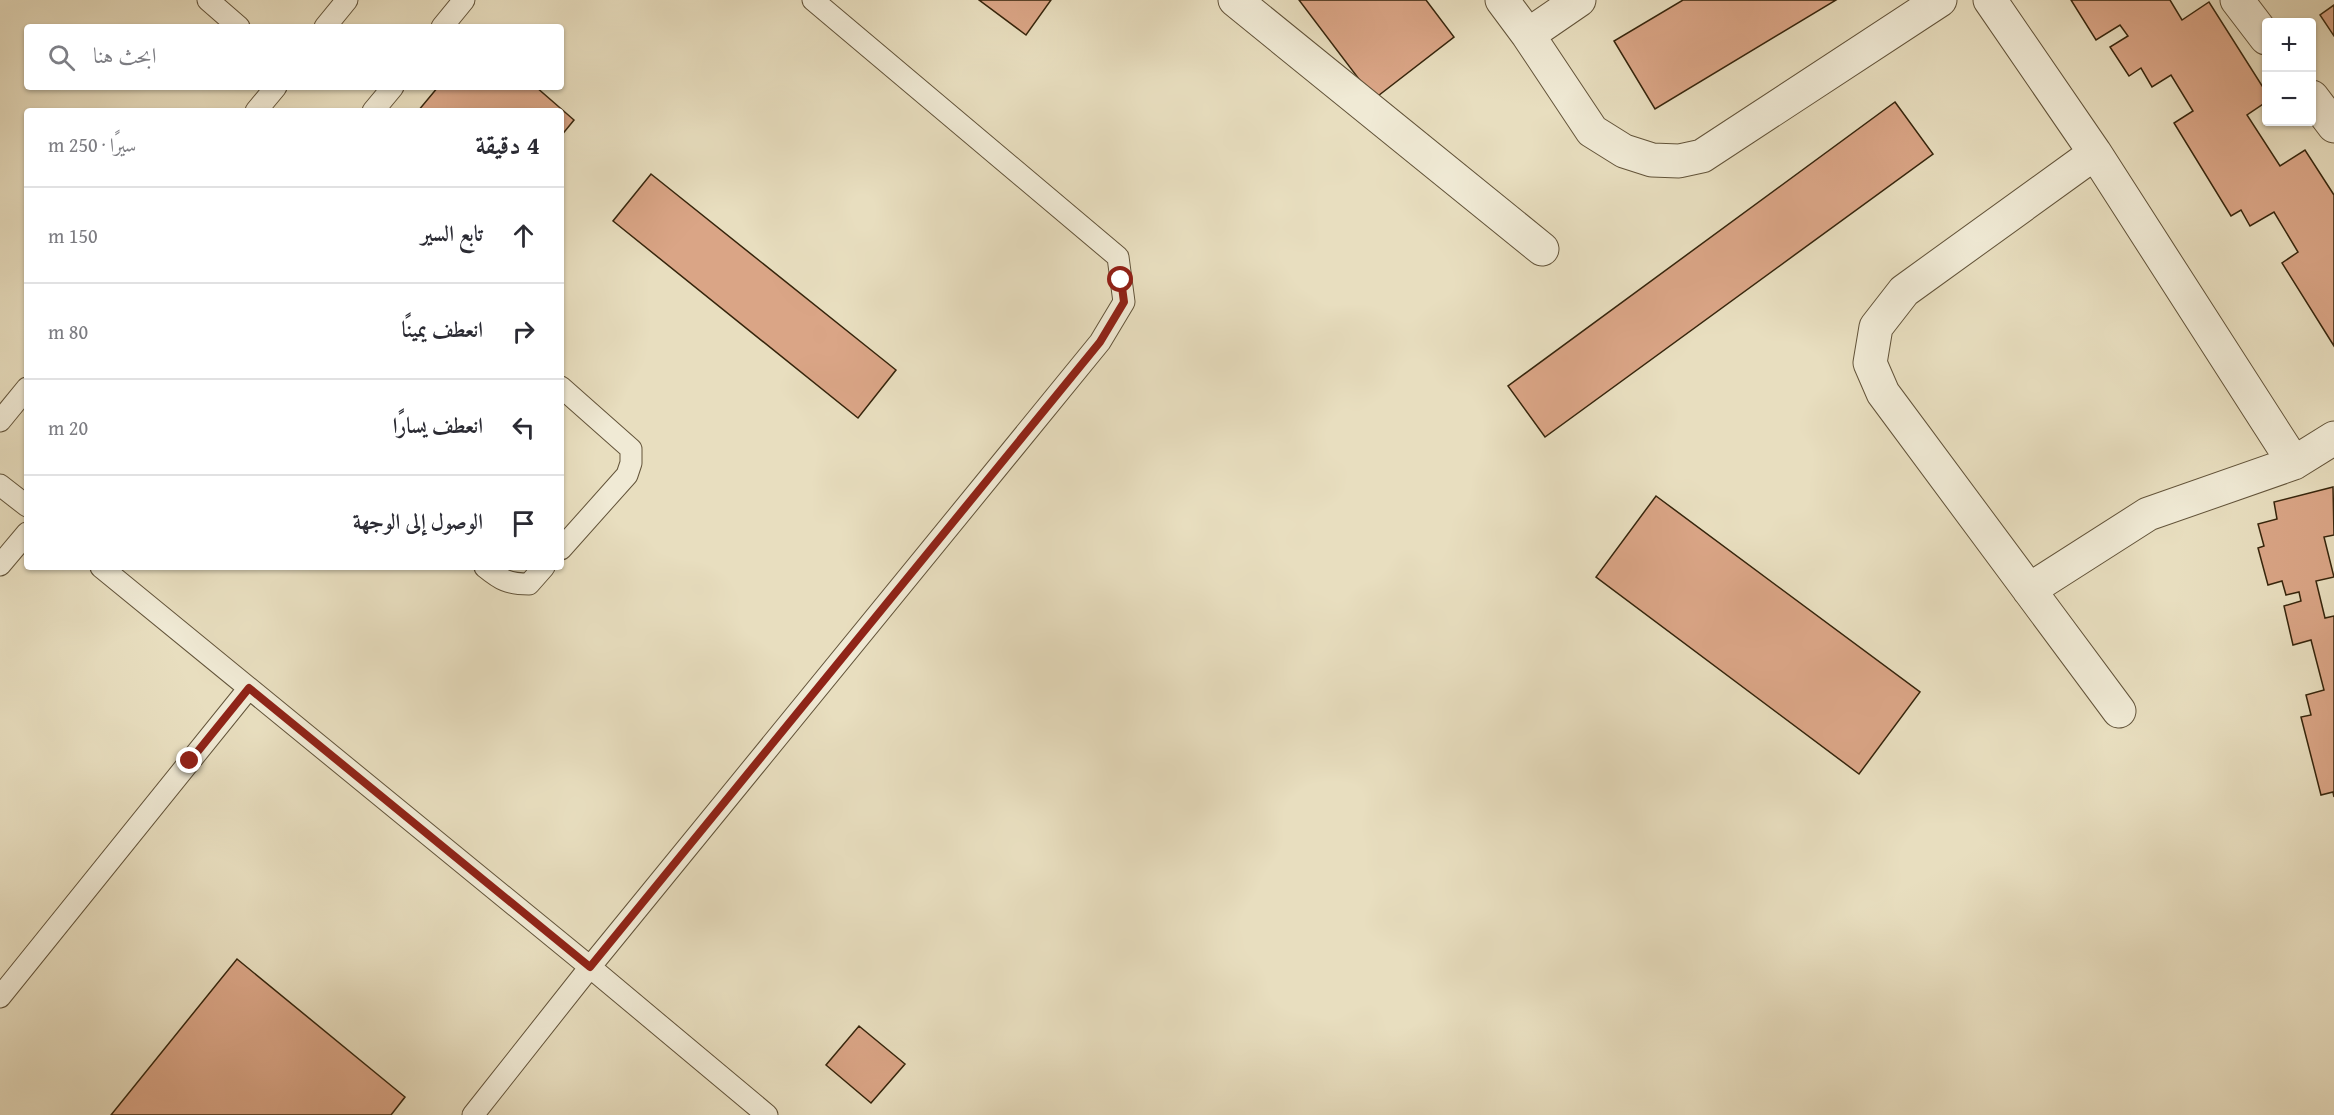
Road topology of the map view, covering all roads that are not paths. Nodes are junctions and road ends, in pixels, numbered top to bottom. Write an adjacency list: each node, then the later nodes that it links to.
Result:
1 (208, 0): 11 (lane)
2 (347, 0): 12 (lane)
3 (464, 0): 13 (lane)
4 (813, 0): 40 (lane)
5 (1235, 0): 23 (street)
6 (1502, 0): 15 (street)
7 (1579, 0): 15 (street)
8 (1940, 0): 15 (street)
9 (1990, 0): 22 (street)
10 (2237, 0): 14 (street)
11 (236, 24)
12 (327, 24)
13 (444, 24)
14 (2262, 33)
15 (1528, 35)
16 (274, 90): 19 (lane)
17 (390, 90): 20 (lane)
18 (2316, 102): 21 (street)
19 (258, 108)
20 (376, 108)
21 (2334, 126)
22 (2095, 153): 28 (street); 37 (street)
23 (1542, 249)
24 (564, 390): 32 (lane)
25 (24, 392): 26 (lane)
26 (0, 421)
27 (2334, 438): 28 (street)
28 (2294, 463): 37 (street)
29 (0, 484): 30 (lane)
30 (24, 504)
31 (24, 536): 33 (lane)
32 (564, 546)
33 (0, 565)
34 (105, 570): 38 (lane)
35 (489, 570): 36 (lane)
36 (541, 570)
37 (2029, 590): 39 (street)
38 (249, 688): 40 (lane); 41 (lane)
39 (2120, 711)
40 (590, 967): 42 (lane); 43 (lane)
41 (0, 997)
42 (473, 1115)
43 (767, 1115)

